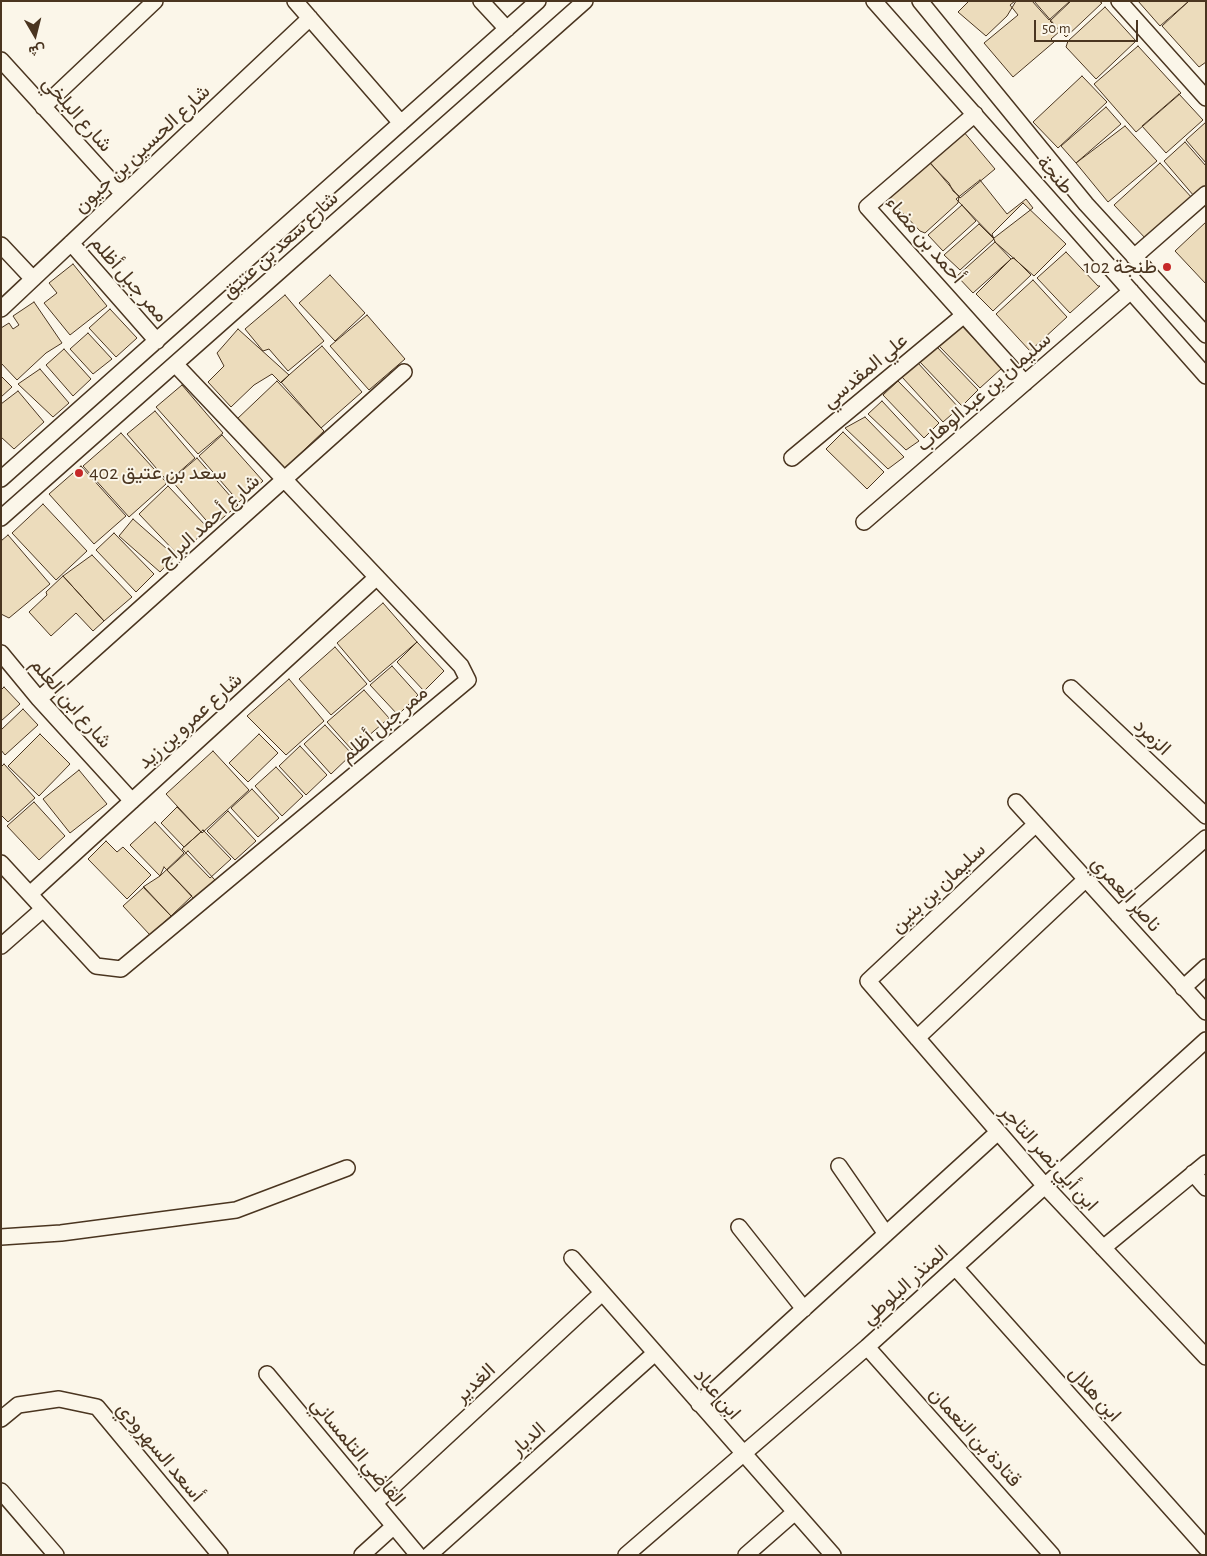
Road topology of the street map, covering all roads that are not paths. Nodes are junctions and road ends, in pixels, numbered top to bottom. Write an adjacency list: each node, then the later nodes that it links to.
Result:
1 (154, 1): 13 (street)
2 (295, 1): 9 (street)
3 (481, 1): 10 (street)
4 (538, 1): 10 (street, شارع سعد بن عتيق)
5 (585, 1): 27 (street, شارع سعد بن عتيق)
6 (874, 1): 14 (street, طنجة)
7 (920, 1): 20 (street, طنجة)
8 (1119, 1): 12 (street)
9 (310, 18): 15 (street); 16 (street, شارع الحسين بن حيون)
10 (507, 29): 15 (street, شارع سعد بن عتيق)
11 (1, 60): 13 (street, شارع البلخي)
12 (1206, 98)
13 (43, 107): 16 (street, شارع البلخي)
14 (975, 114): 22 (street, طنجة); 24 (street, أحمد بن مضاء)
15 (401, 123): 26 (street, شارع سعد بن عتيق)
16 (122, 194): 18 (street, شارع الحسين بن حيون)
17 (1206, 194): 20 (street)
18 (71, 243): 21 (street, شارع الحسين بن حيون); 26 (street, ممر جبل أظلم)
19 (1, 245): 21 (street)
20 (1134, 257): 25 (street, طنجة)
21 (33, 278): 23 (street, شارع الحسين بن حيون)
22 (1131, 291): 29 (street, طنجة); 30 (street, سليمان بن عبدالوهاب)
23 (1, 309)
24 (964, 315): 30 (street, أحمد بن مضاء); 31 (street, علي المقدسي)
25 (1206, 335)
26 (157, 341): 32 (street, شارع سعد بن عتيق)
27 (175, 364): 33 (street, ممر جبل أظلم); 34 (street, شارع سعد بن عتيق)
28 (404, 372): 33 (street, شارع أحمد البراج)
29 (1206, 376)
30 (1025, 383): 35 (street, سليمان بن عبدالوهاب)
31 (792, 458)
32 (1, 480)
33 (285, 480): 36 (street, ممر جبل أظلم); 39 (street, شارع أحمد البراج)
34 (1, 518)
35 (864, 522)
36 (377, 577): 40 (street, شارع عمرو بن زيد); 48 (street, ممر جبل أظلم)
37 (1, 653): 39 (street, شارع ابن العلم)
38 (1071, 688): 42 (street, الزمرد)
39 (40, 699): 40 (street, شارع ابن العلم)
40 (132, 801): 47 (street, شارع عمرو بن زيد)
41 (1016, 802): 43 (street, ناصر العمري)
42 (1206, 816)
43 (1036, 824): 46 (street, ناصر العمري); 52 (street, سليمان بن بنين)
44 (1206, 838): 49 (street)
45 (1, 863): 47 (street, ممر جبل أظلم)
46 (1086, 879): 49 (street, ناصر العمري); 55 (street)
47 (30, 894): 48 (street, ممر جبل أظلم)
48 (42, 910): 50 (street)
49 (1118, 915): 53 (street, ناصر العمري)
50 (1, 946)
51 (1206, 967): 53 (street)
52 (868, 981): 55 (street, ابن أبي نصر التاجر)
53 (1184, 988): 54 (street, ناصر العمري)
54 (1206, 1012)
55 (917, 1038): 57 (street, ابن أبي نصر التاجر)
56 (1206, 1040): 62 (street, المنذر البلوطي)
57 (998, 1132): 62 (street, ابن أبي نصر التاجر); 65 (street)
58 (1206, 1163): 61 (street)
59 (839, 1166): 65 (street)
60 (347, 1168): 66 (street)
61 (1193, 1173): 63 (street); 67 (street)
62 (1044, 1186): 67 (street, ابن أبي نصر التاجر); 69 (street, المنذر البلوطي)
63 (1206, 1188)
64 (739, 1227): 71 (street)
65 (886, 1234): 71 (street)
66 (1, 1237)
67 (1103, 1248): 74 (street, ابن أبي نصر التاجر)
68 (572, 1258): 70 (street, ابن عباد)
69 (955, 1267): 72 (street, المنذر البلوطي); 83 (street, ابن هلال)
70 (602, 1292): 73 (street, ابن عباد); 80 (street, الغدير)
71 (804, 1309): 76 (street)
72 (867, 1347): 78 (street, المنذر البلوطي); 92 (street, قتادة بن النعمان)
73 (655, 1353): 76 (street, ابن عباد); 88 (street, الديار)
74 (1206, 1357)
75 (267, 1374): 80 (street, القاضي التلمساني)
76 (699, 1404): 78 (street, ابن عباد)
77 (1, 1419): 85 (street, أسعد السهرودي)
78 (743, 1454): 81 (street, ابن عباد); 89 (street, المنذر البلوطي)
79 (1, 1491): 84 (street)
80 (374, 1502): 82 (street, القاضي التلمساني)
81 (795, 1512): 90 (street); 91 (street, ابن عباد)
82 (394, 1526): 86 (street); 87 (street, القاضي التلمساني)
83 (1206, 1548)
84 (51, 1553)
85 (220, 1555)
86 (362, 1555)
87 (418, 1555)
88 (429, 1555)
89 (626, 1555)
90 (746, 1555)
91 (833, 1555)
92 (1052, 1555)

